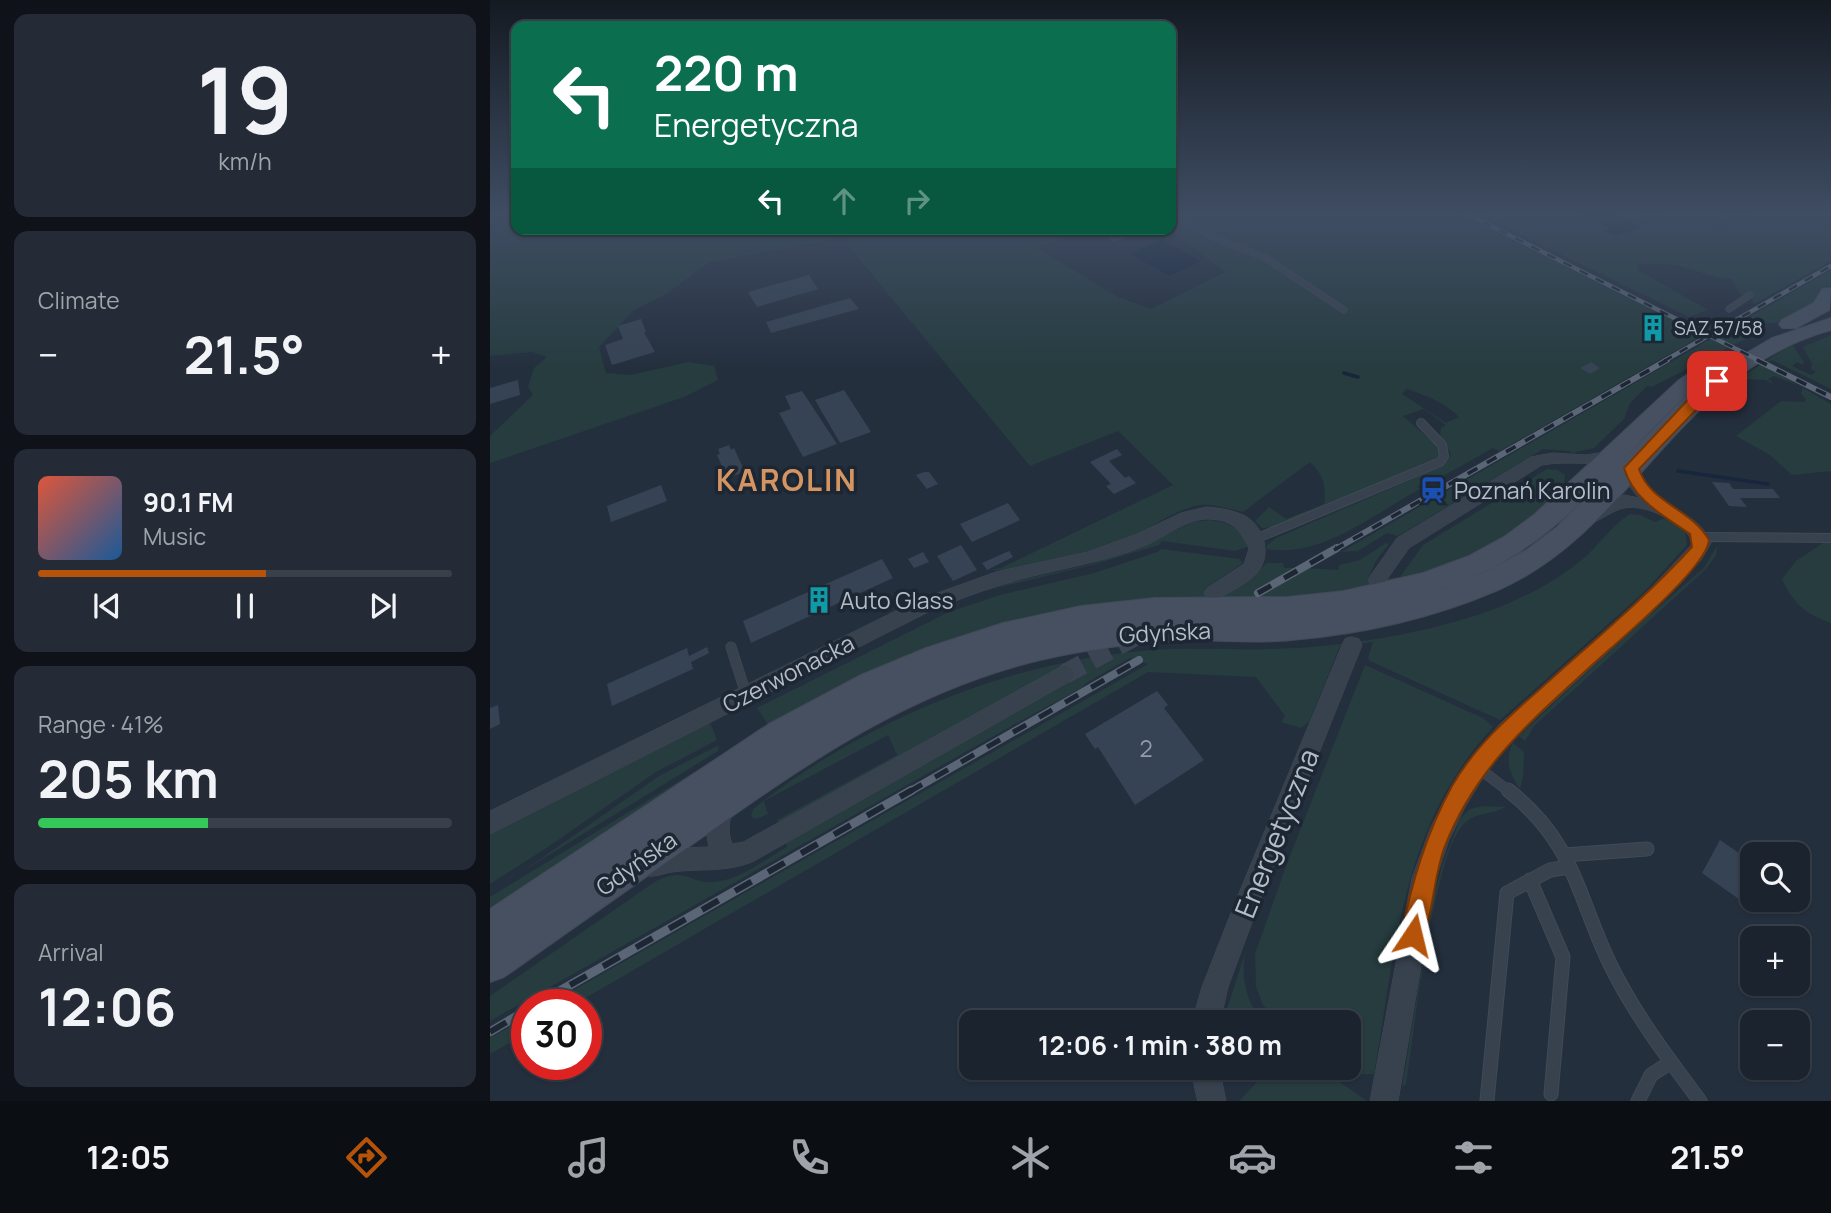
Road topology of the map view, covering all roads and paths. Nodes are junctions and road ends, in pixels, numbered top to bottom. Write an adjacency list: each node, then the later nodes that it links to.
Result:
1 (1277, 265): 5 (lane)
2 (1750, 295): 4 (lane)
3 (1830, 295): 9 (main road, Gdyńska)
4 (1729, 309)
5 (1344, 310)
6 (1831, 324): 9 (main road, Gdyńska)
7 (1421, 423): 15 (lane)
8 (1557, 458): 9 (street); 10 (street); 16 (street)
9 (1623, 462): 10 (main road, Gdyńska); 11 (street); 12 (main road, Gdyńska)
10 (1582, 487): 30 (main road, Gdyńska)
11 (1661, 508): 12 (street); 13 (street)
12 (1581, 521): 23 (main road, Gdyńska)
13 (1700, 537): 14 (lane); 22 (street)
14 (1831, 538)
15 (1255, 539): 17 (street); 21 (street, Czerwonacka)
16 (1377, 580)
17 (1213, 593)
18 (1352, 645): 32 (street, Energetyczna)
19 (731, 647): 21 (lane)
20 (1065, 674): 26 (street)
21 (746, 694): 24 (street, Czerwonacka)
22 (1476, 766): 27 (lane); 37 (street)
23 (735, 793): 26 (street); 28 (main road, Gdyńska)
24 (490, 823)
25 (1647, 849): 27 (lane)
26 (725, 857): 28 (street)
27 (1567, 861): 29 (lane); 33 (lane)
28 (620, 875): 31 (main road, Gdyńska)
29 (1530, 880): 35 (lane); 38 (lane)
30 (490, 931)
31 (490, 964)
32 (1209, 1010)
33 (1671, 1062): 39 (lane); 40 (lane)
34 (1208, 1080): 36 (street)
35 (1551, 1094)
36 (1212, 1101)
37 (1384, 1101)
38 (1487, 1101)
39 (1638, 1101)
40 (1700, 1101)

